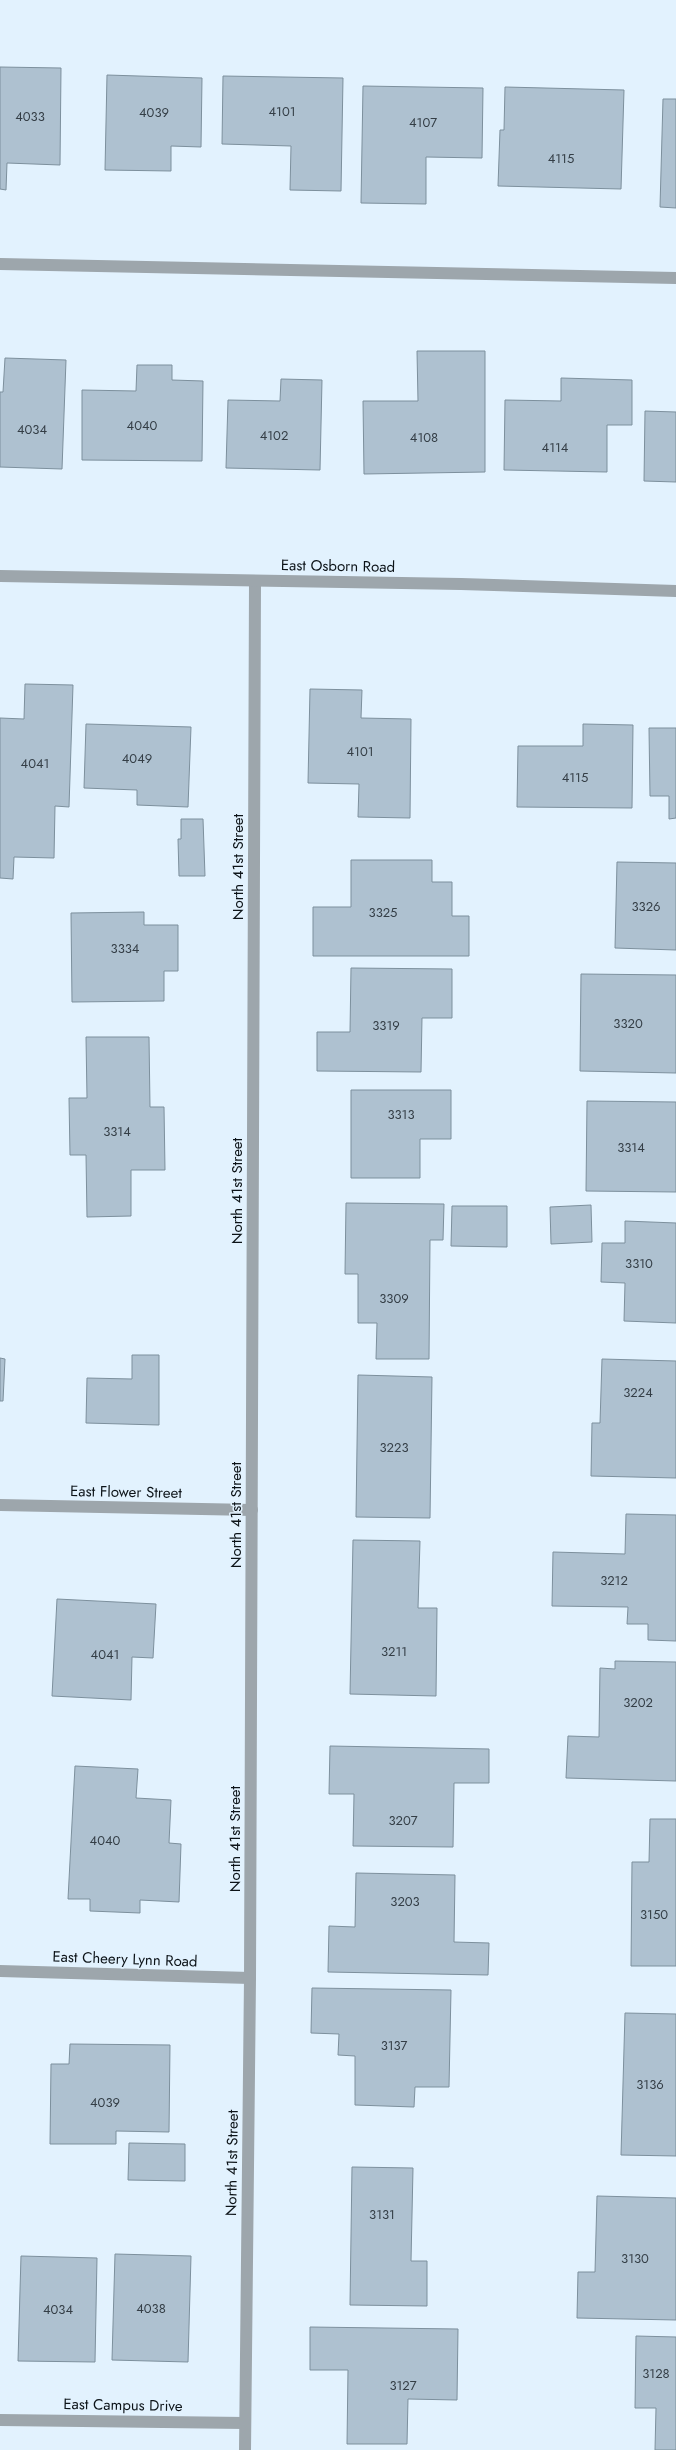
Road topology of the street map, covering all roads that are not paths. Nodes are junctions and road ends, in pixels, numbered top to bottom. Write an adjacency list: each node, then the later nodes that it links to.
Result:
1 (0, 264): 2 (street)
2 (676, 278)
3 (0, 576): 4 (street, East Osborn Road)
4 (256, 580): 5 (street, East Osborn Road); 7 (street, North 41st Street)
5 (676, 591)
6 (0, 1505): 7 (street, East Flower Street)
7 (252, 1510): 9 (street, North 41st Street)
8 (0, 1971): 9 (street, East Cheery Lynn Road)
9 (250, 1978): 11 (street, North 41st Street)
10 (0, 2420): 11 (street, East Campus Drive)
11 (245, 2423): 12 (street, North 41st Street)
12 (245, 2450)

